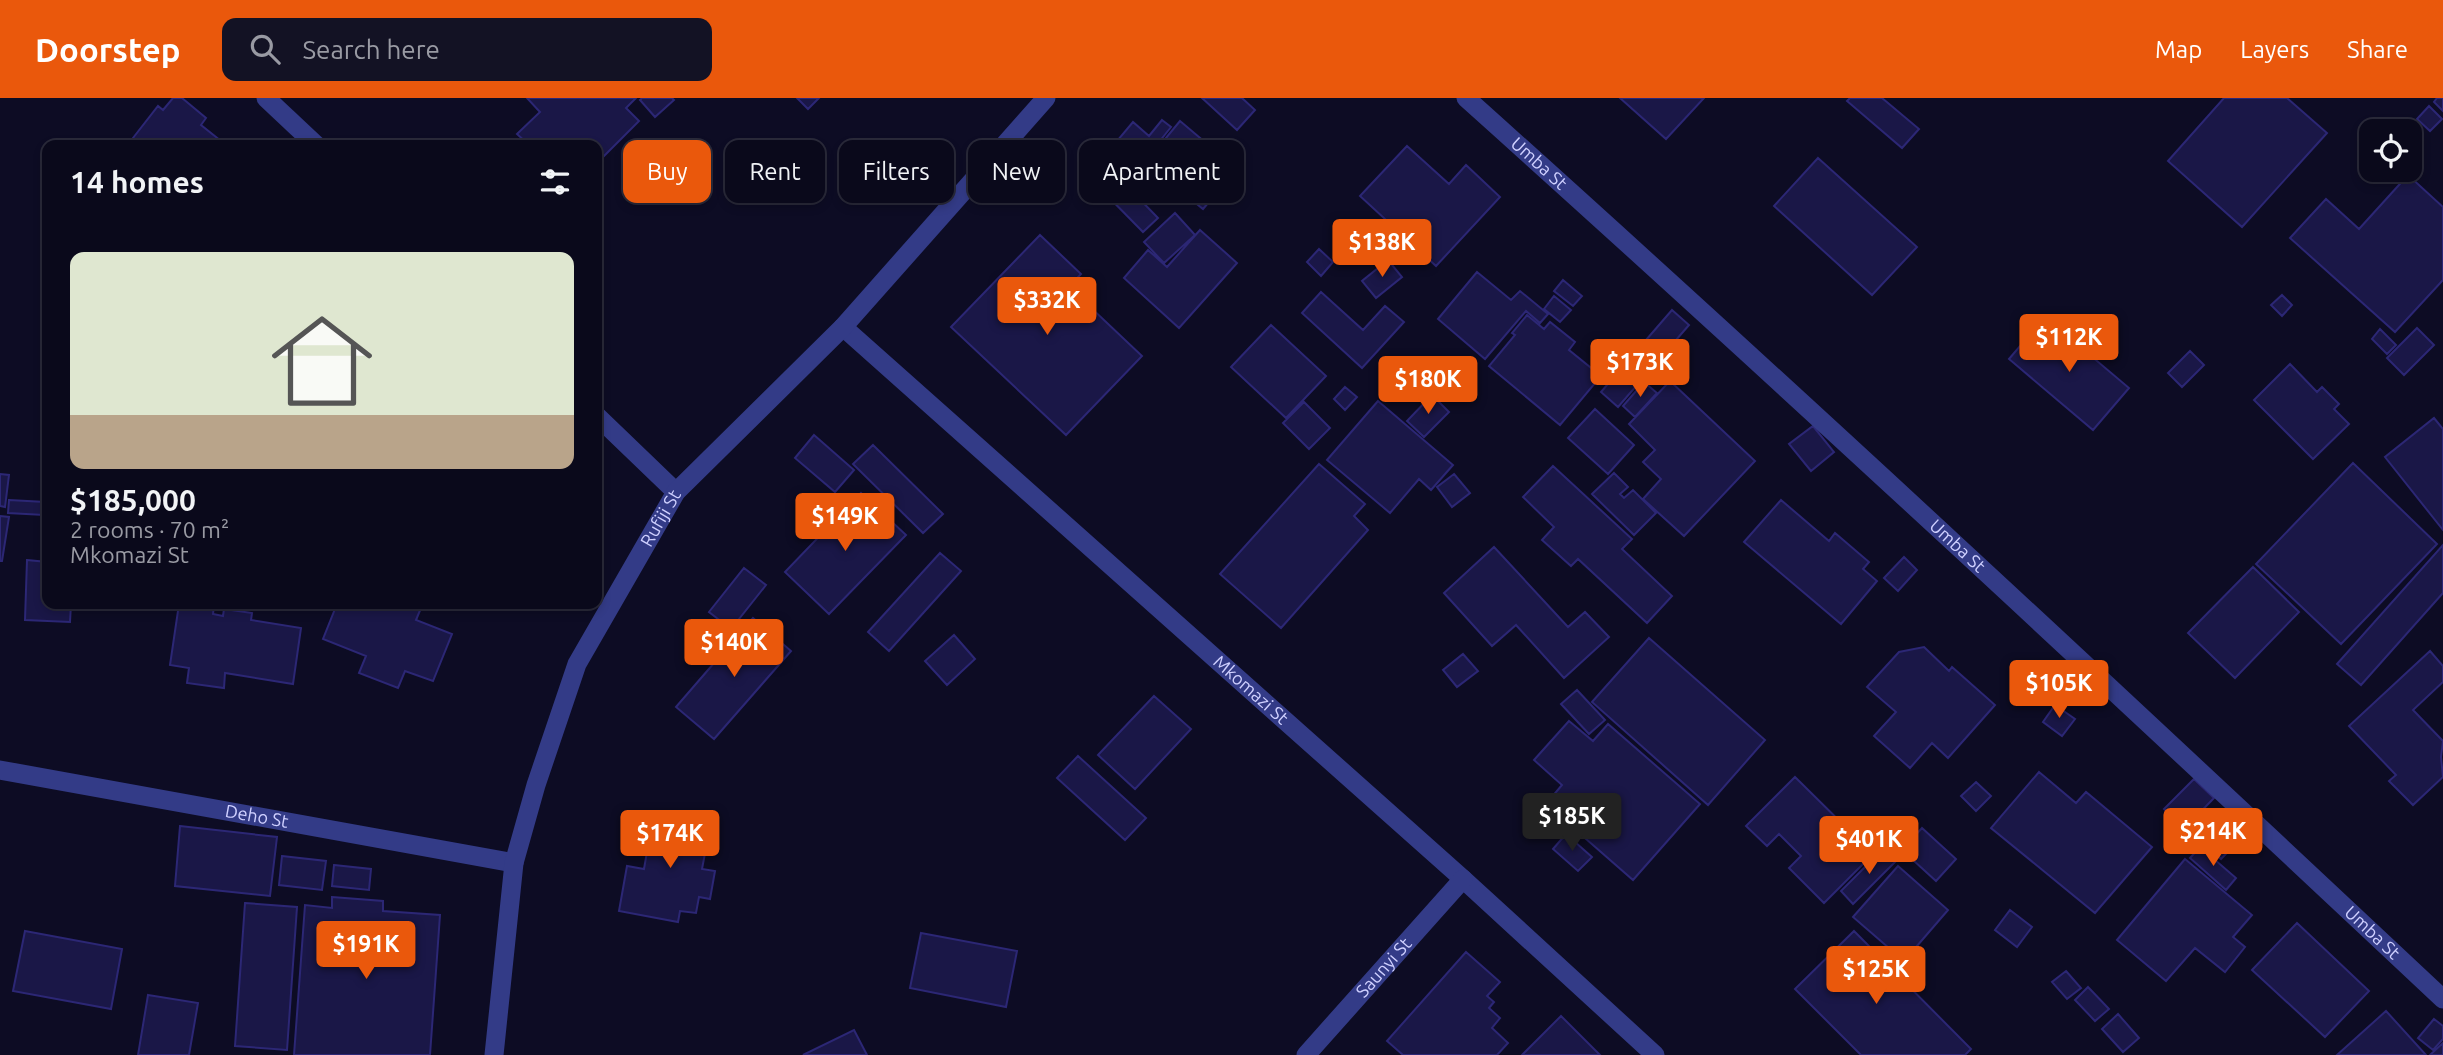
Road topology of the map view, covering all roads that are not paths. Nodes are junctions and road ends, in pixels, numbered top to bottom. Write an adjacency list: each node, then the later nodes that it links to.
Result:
1 (266, 98): 4 (street)
2 (1046, 98): 5 (street, Rufiji St)
3 (1466, 98): 11 (street, Umba St)
4 (312, 140)
5 (843, 327): 7 (street, Rufiji St); 10 (street, Mkomazi St)
6 (602, 420): 7 (street)
7 (676, 492): 9 (street, Rufiji St)
8 (0, 769): 9 (street, Deho St)
9 (514, 863): 12 (street, Rufiji St)
10 (1462, 879): 13 (street, Saunyi St); 14 (street, Mkomazi St)
11 (2443, 999)
12 (494, 1055)
13 (1306, 1055)
14 (1655, 1055)

